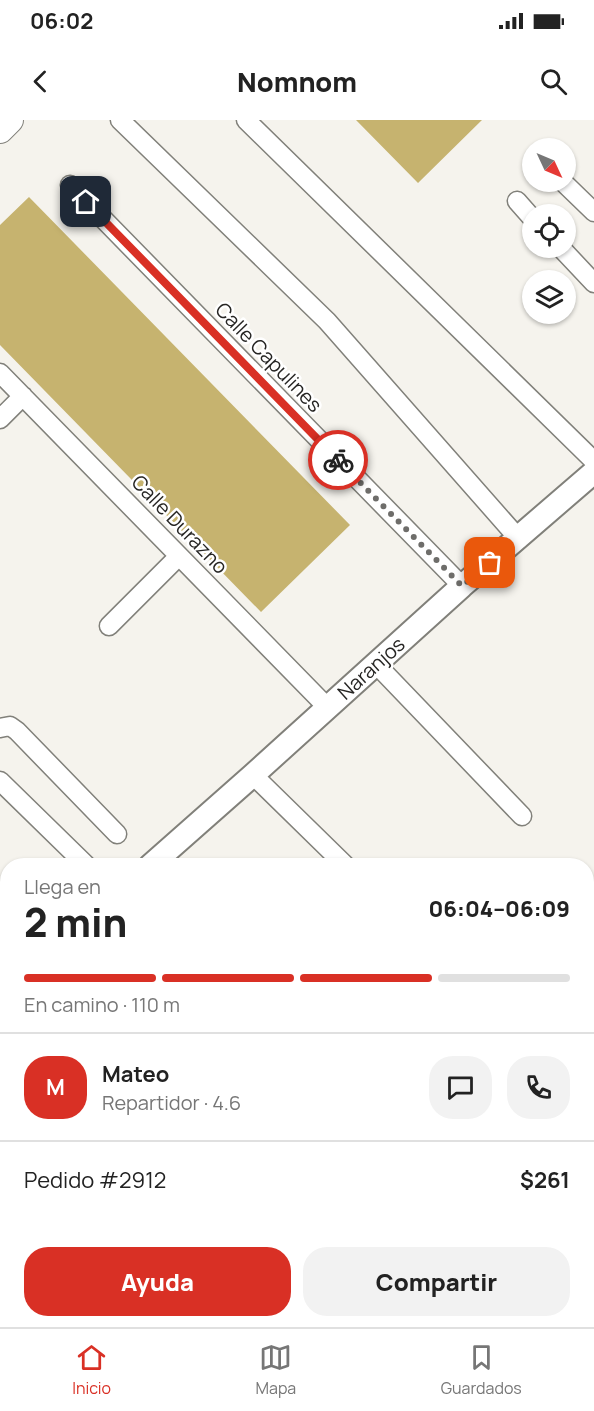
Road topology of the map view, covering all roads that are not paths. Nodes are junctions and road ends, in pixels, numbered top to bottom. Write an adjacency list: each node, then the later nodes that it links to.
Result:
1 (10, 120): 4 (main road)
2 (120, 120): 17 (street)
3 (246, 120): 15 (street)
4 (0, 130)
5 (70, 185): 19 (street, Calle Capulines)
6 (573, 192): 9 (street)
7 (517, 201): 8 (street)
8 (522, 207)
9 (594, 212)
10 (570, 258): 11 (street)
11 (594, 283)
12 (0, 373): 13 (street, Calle Durazno)
13 (23, 396): 14 (street); 18 (street, Calle Durazno)
14 (0, 419)
15 (594, 461)
16 (594, 472): 17 (street, Naranjos)
17 (519, 539): 19 (street, Naranjos)
18 (179, 556): 20 (street); 22 (street, Calle Durazno)
19 (462, 586): 21 (street, Naranjos)
20 (109, 626)
21 (376, 664): 22 (street, Naranjos); 26 (street)
22 (327, 707): 24 (street, Naranjos)
23 (0, 728): 27 (street)
24 (254, 775): 29 (street, Naranjos); 30 (street)
25 (0, 781): 28 (street)
26 (522, 816)
27 (117, 834)
28 (79, 858)
29 (159, 858)
30 (338, 858)

